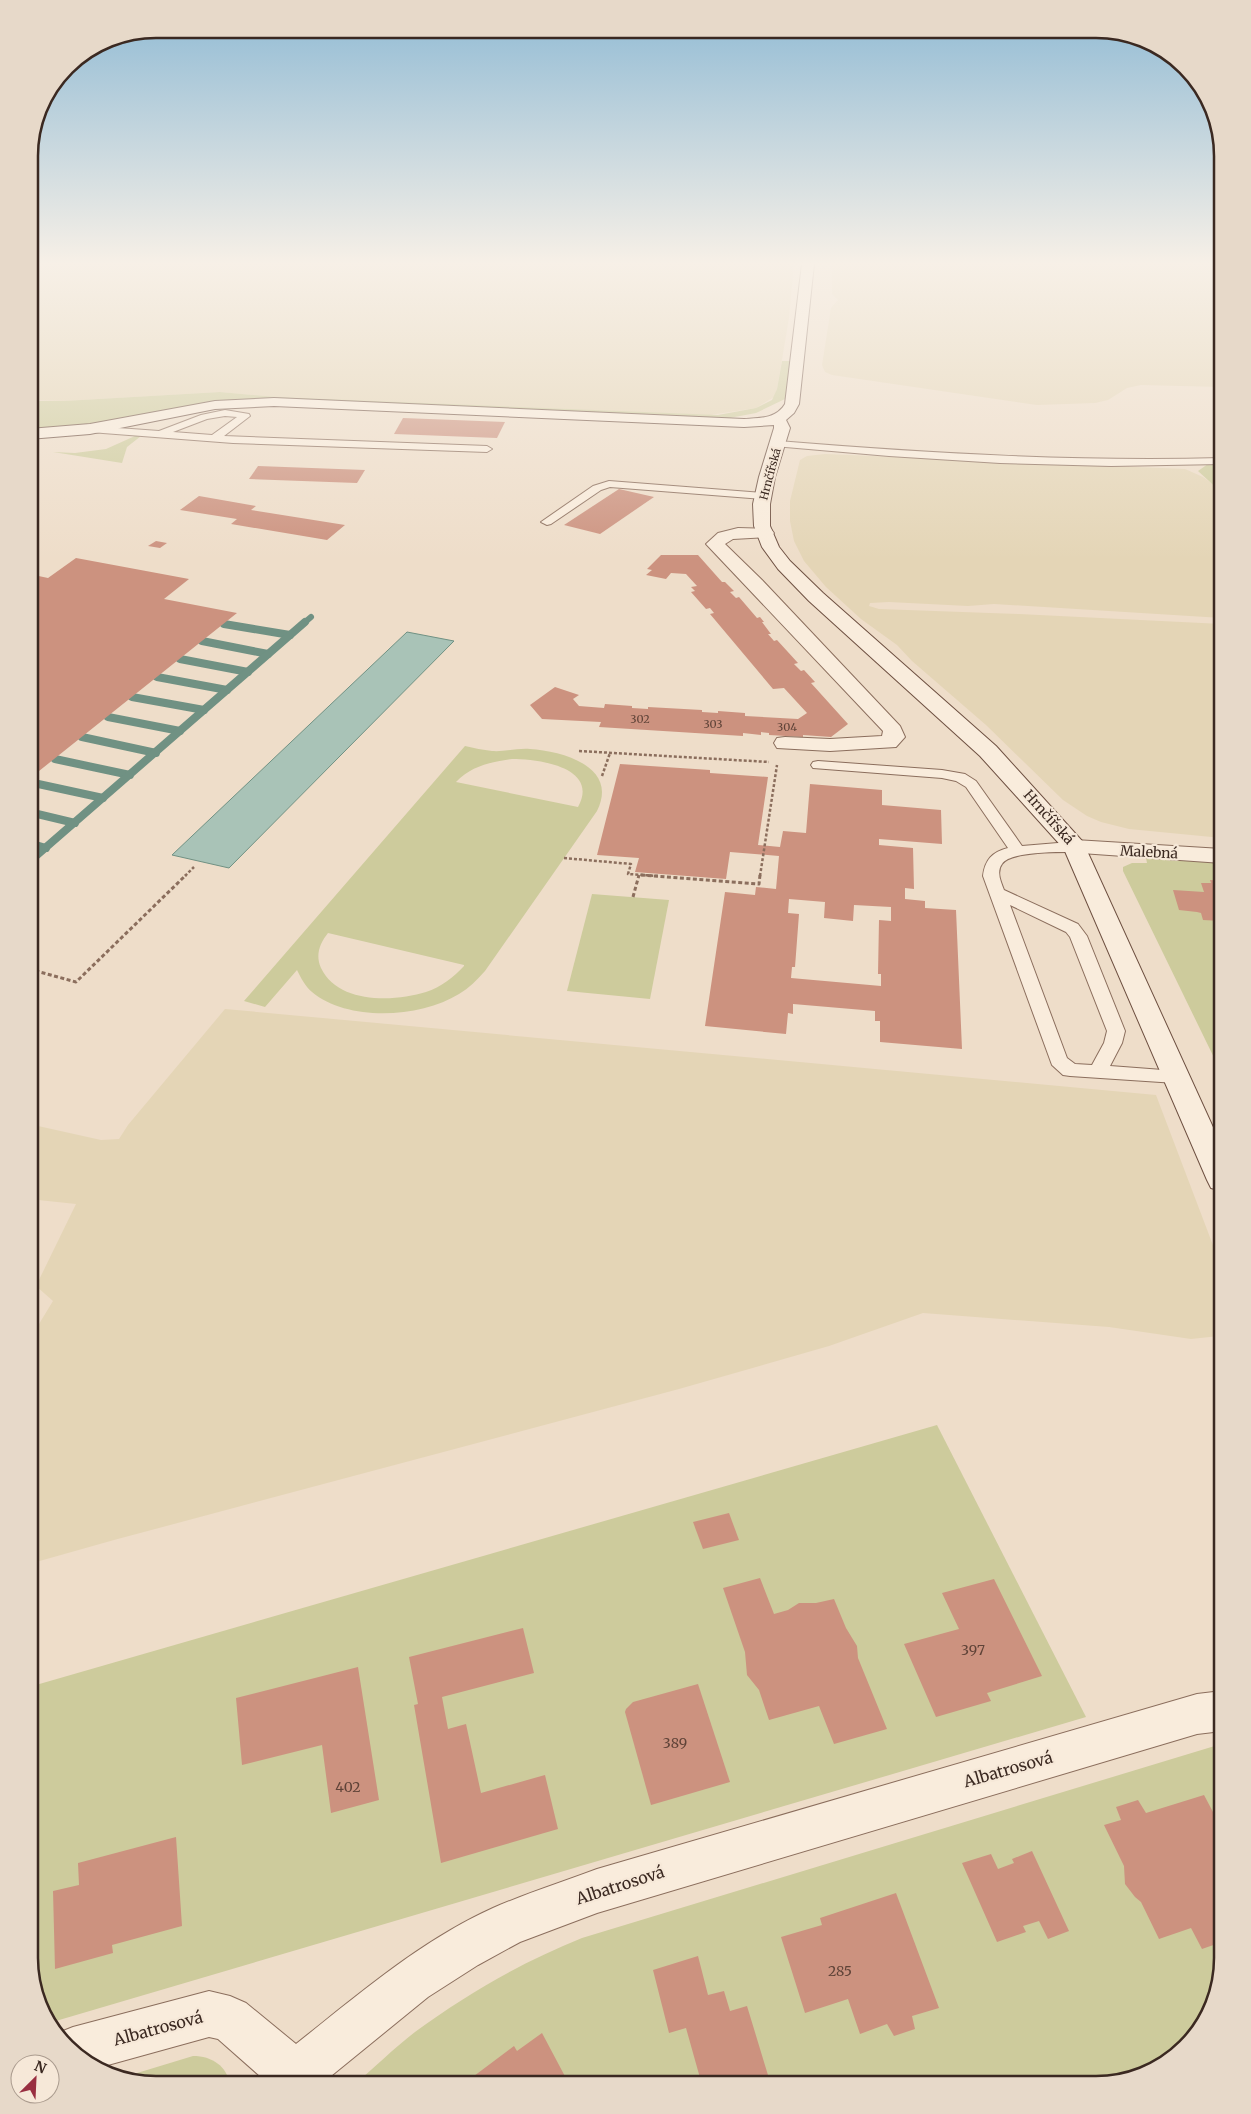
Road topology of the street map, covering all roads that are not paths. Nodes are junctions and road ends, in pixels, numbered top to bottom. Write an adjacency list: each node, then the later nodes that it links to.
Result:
1 (797, 363): 2 (street)
2 (776, 419): 3 (street); 7 (street, Hrnčířská)
3 (90, 429): 4 (street); 5 (lane)
4 (38, 433)
5 (157, 434): 6 (lane); 6 (lane)
6 (214, 439): 8 (lane)
7 (778, 444): 9 (lane); 10 (street, Hrnčířská)
8 (487, 449)
9 (1214, 461)
10 (763, 496): 11 (lane); 12 (street, Hrnčířská)
11 (547, 522)
12 (765, 533): 13 (street); 15 (street, Hrnčířská)
13 (785, 743)
14 (818, 765): 16 (lane)
15 (1075, 847): 16 (lane); 17 (street, Malebná); 20 (street, Hrnčířská)
16 (1018, 852): 18 (lane)
17 (1214, 856)
18 (997, 893): 19 (lane); 19 (lane)
19 (1100, 1072): 20 (lane)
20 (1176, 1077): 21 (street, Hrnčířská)
21 (1214, 1162)
22 (1214, 1712): 25 (street, Albatrosová)
23 (80, 2049): 24 (street, Albatrosová)
24 (287, 2076)
25 (296, 2076)

